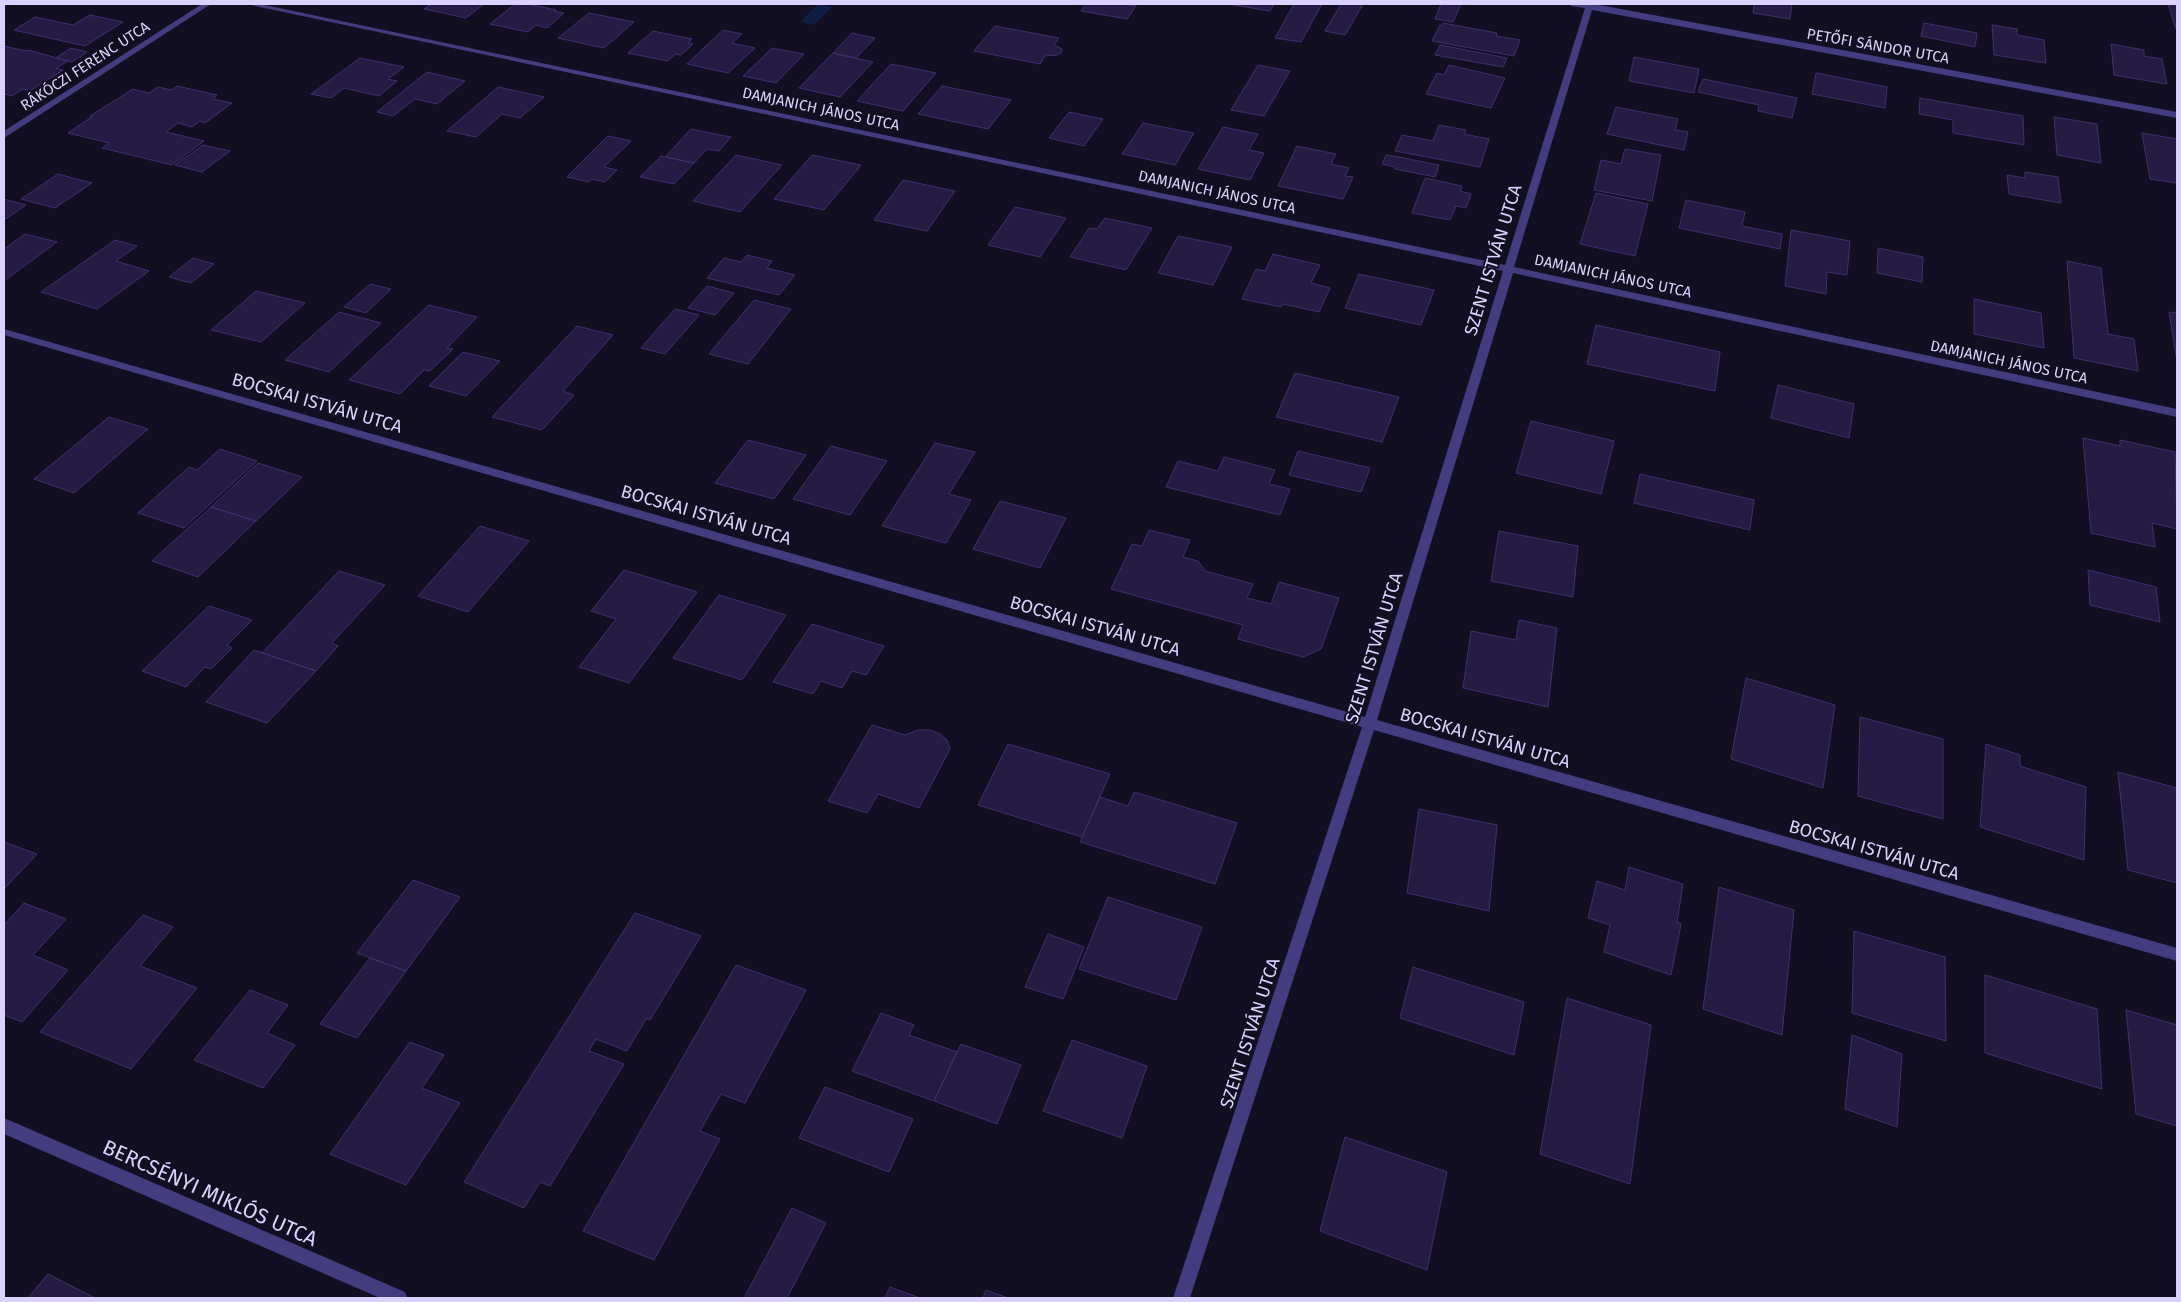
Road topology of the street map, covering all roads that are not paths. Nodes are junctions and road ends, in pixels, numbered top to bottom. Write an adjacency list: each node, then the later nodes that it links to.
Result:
1 (207, 4): 6 (street, RÁKÓCZI FERENC UTCA)
2 (250, 4): 7 (street, DAMJANICH JÁNOS UTCA)
3 (1574, 4): 4 (street, PETŐFI SÁNDOR UTCA)
4 (1589, 5): 5 (street, PETŐFI SÁNDOR UTCA); 7 (street, SZENT ISTVÁN UTCA)
5 (2177, 115)
6 (4, 135)
7 (1509, 269): 9 (street, DAMJANICH JÁNOS UTCA); 10 (street, SZENT ISTVÁN UTCA)
8 (4, 332): 10 (street, BOCSKAI ISTVÁN UTCA)
9 (2177, 413)
10 (1370, 723): 11 (street, BOCSKAI ISTVÁN UTCA); 14 (street, SZENT ISTVÁN UTCA)
11 (2177, 955)
12 (4, 1126): 13 (street, BERCSÉNYI MIKLÓS UTCA)
13 (400, 1298)
14 (1181, 1298)

